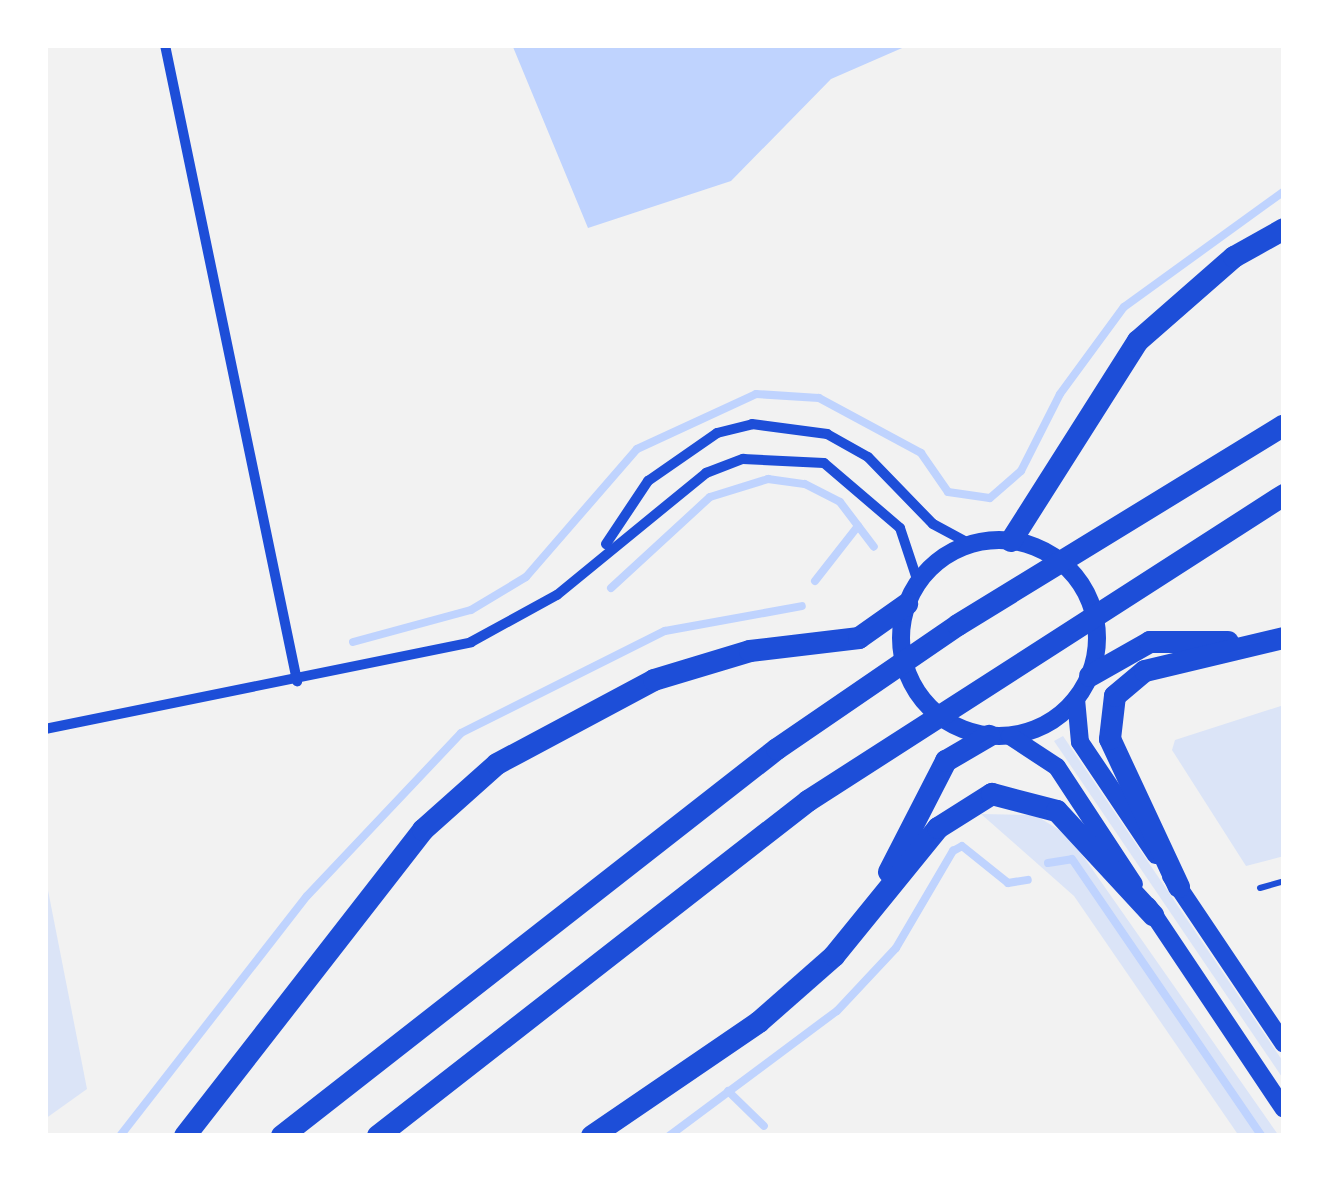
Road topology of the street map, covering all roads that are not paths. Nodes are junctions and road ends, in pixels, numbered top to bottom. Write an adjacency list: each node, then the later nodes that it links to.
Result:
1 (165, 45): 12 (street)
2 (1284, 229): 5 (highway)
3 (1284, 425): 24 (highway)
4 (1284, 495): 25 (highway)
5 (1011, 541): 6 (main road); 11 (main road)
6 (970, 544): 7 (street); 8 (main road)
7 (600, 554): 8 (street); 12 (street)
8 (918, 582): 9 (main road)
9 (906, 604): 15 (main road); 23 (highway)
10 (1275, 639): 11 (highway); 17 (highway)
11 (1090, 676): 13 (main road)
12 (297, 681): 14 (street)
13 (1076, 699): 15 (main road); 17 (main road)
14 (45, 730)
15 (1000, 736): 19 (highway); 20 (main road)
16 (1284, 881): 18 (lane)
17 (1178, 887): 21 (main road)
18 (1260, 888)
19 (872, 907): 20 (highway); 26 (highway)
20 (1153, 915): 22 (main road)
21 (1284, 1044)
22 (1284, 1109)
23 (185, 1136)
24 (282, 1136)
25 (378, 1136)
26 (592, 1136)

